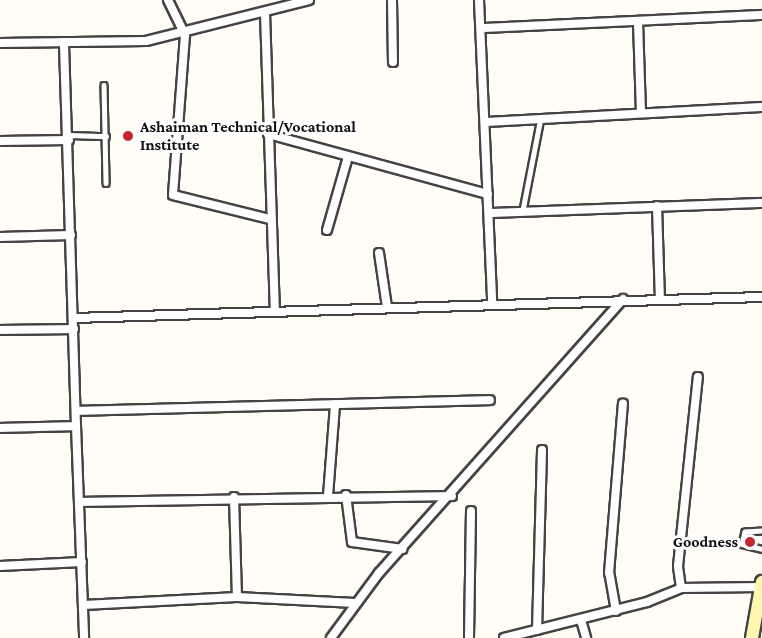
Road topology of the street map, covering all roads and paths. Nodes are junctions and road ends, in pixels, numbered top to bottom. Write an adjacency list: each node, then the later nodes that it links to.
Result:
1 (168, 0): 9 (street)
2 (309, 0): 5 (street)
3 (392, 0): 12 (street)
4 (479, 0): 8 (street)
5 (265, 13): 9 (street); 18 (street)
6 (762, 15): 7 (street)
7 (638, 22): 8 (street); 15 (street)
8 (483, 28): 17 (street)
9 (184, 35): 10 (street); 29 (street)
10 (64, 42): 11 (street); 20 (street)
11 (0, 43)
12 (393, 62)
13 (104, 85): 19 (lane)
14 (762, 107): 15 (street)
15 (641, 111): 16 (street)
16 (540, 120): 17 (street); 28 (lane)
17 (486, 122): 24 (street)
18 (268, 134): 22 (street); 29 (street)
19 (106, 136): 20 (lane); 23 (lane)
20 (70, 137): 21 (street); 31 (street)
21 (0, 141)
22 (348, 157): 24 (street); 30 (street)
23 (106, 183)
24 (488, 194): 27 (street)
25 (762, 203): 26 (street)
26 (657, 206): 28 (street); 36 (street)
27 (489, 213): 28 (street); 37 (street)
28 (522, 213)
29 (269, 219): 39 (street)
30 (327, 230)
31 (70, 235): 32 (street); 40 (street)
32 (0, 237)
33 (379, 253): 38 (street)
34 (762, 297): 36 (street)
35 (623, 299): 36 (street); 37 (street); 53 (street)
36 (660, 300)
37 (492, 303): 38 (street)
38 (387, 307): 39 (street)
39 (275, 309): 40 (street)
40 (74, 318): 41 (street)
41 (74, 329): 42 (street); 47 (street)
42 (0, 330)
43 (698, 377): 63 (street)
44 (490, 400): 45 (street)
45 (335, 404): 47 (street); 52 (street)
46 (623, 404): 67 (street)
47 (76, 411): 48 (street)
48 (76, 426): 49 (street); 55 (street)
49 (0, 428)
50 (542, 450): 69 (street)
51 (346, 495): 52 (street); 53 (street); 58 (street)
52 (328, 496): 54 (street)
53 (452, 496): 58 (street)
54 (234, 497): 55 (street); 64 (street)
55 (80, 502): 60 (street)
56 (471, 510): 74 (street)
57 (762, 531): 59 (lane)
58 (404, 549): 65 (street)
59 (762, 549)
60 (82, 562): 61 (street); 66 (street)
61 (0, 566)
62 (762, 584): 63 (street); 70 (main road)
63 (681, 588): 67 (street)
64 (237, 597): 65 (street); 66 (street)
65 (355, 603): 73 (street)
66 (84, 605): 72 (street)
67 (616, 611): 68 (street)
68 (581, 620): 69 (street); 76 (street)
69 (537, 630): 71 (street)
70 (756, 634)
71 (515, 637): 75 (street)
72 (84, 638)
73 (331, 638)
74 (469, 638)
75 (504, 638)
76 (586, 638)

